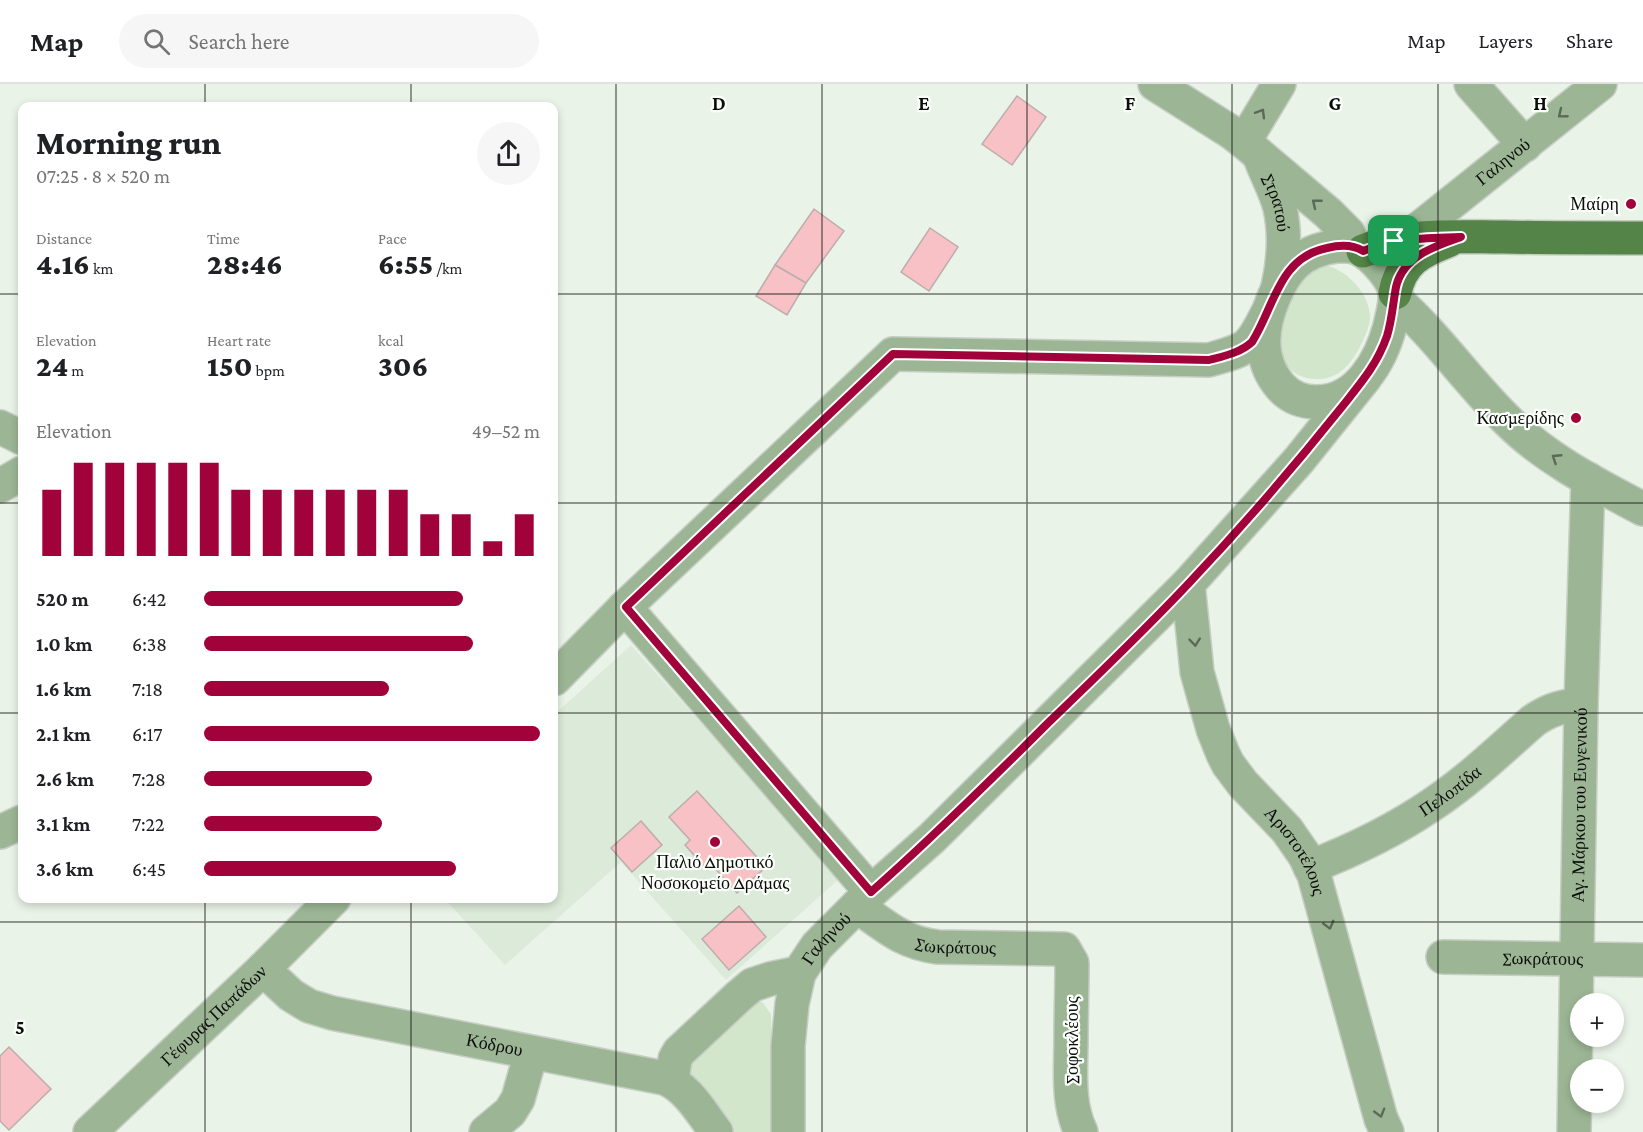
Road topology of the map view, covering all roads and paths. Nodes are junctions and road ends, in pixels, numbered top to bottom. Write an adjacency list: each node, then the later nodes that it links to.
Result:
1 (1155, 84): 6 (street, Στρατού)
2 (1279, 84): 6 (street, one-way to 2)
3 (1471, 84): 5 (street)
4 (1600, 84): 5 (street, Γαληνού, one-way to 5)
5 (1524, 145): 9 (street, Γαληνού)
6 (1252, 149): 10 (street, Στρατού, one-way to 6); 12 (street, Στρατού)
7 (1461, 237): 8 (main road); 9 (main road); 11 (main road)
8 (1643, 238)
9 (1406, 239): 10 (main road)
10 (1358, 249): 11 (street); 12 (street)
11 (1395, 296): 14 (street); 20 (street, one-way to 11)
12 (1272, 302): 13 (street); 15 (street)
13 (1209, 360): 15 (street); 24 (street)
14 (1364, 379): 15 (street); 18 (street, Γαληνού)
15 (1285, 391): 18 (street)
16 (0, 427): 17 (street)
17 (18, 436)
18 (1299, 460): 23 (street, Γαληνού)
19 (18, 475): 21 (street)
20 (1588, 479): 22 (street); 26 (street, Αγ. Μάρκου του Ευγενικού)
21 (0, 486)
22 (1643, 509)
23 (1188, 584): 29 (street, Αριστοτέλους, one-way to 29); 30 (street, Γαληνού)
24 (626, 607): 25 (street); 30 (street, Σωκράτους)
25 (558, 675)
26 (1581, 704): 29 (street, Πελοπίδα); 34 (street, Αγ. Μάρκου του Ευγενικού)
27 (18, 824): 28 (street)
28 (0, 832)
29 (1310, 867): 45 (street, Αριστοτέλους, one-way to 45)
30 (864, 899): 32 (street, Σωκράτους); 37 (street, Γαληνού)
31 (329, 903): 36 (street, Γέφυρας Παπάδων)
32 (1064, 949): 44 (street, Σοφοκλέους)
33 (1443, 957): 34 (street, Σωκράτους)
34 (1578, 959): 35 (street, Σωκράτους); 46 (street, Αγ. Μάρκου του Ευγενικού)
35 (1643, 960)
36 (263, 969): 38 (street, Κόδρου); 40 (street, Γέφυρας Παπάδων)
37 (799, 973): 39 (street); 43 (street, Γαληνού)
38 (531, 1053): 39 (street, Κόδρου); 41 (street)
39 (672, 1081): 42 (street)
40 (90, 1132)
41 (486, 1132)
42 (716, 1132)
43 (788, 1132)
44 (1081, 1132)
45 (1387, 1132)
46 (1574, 1132)

